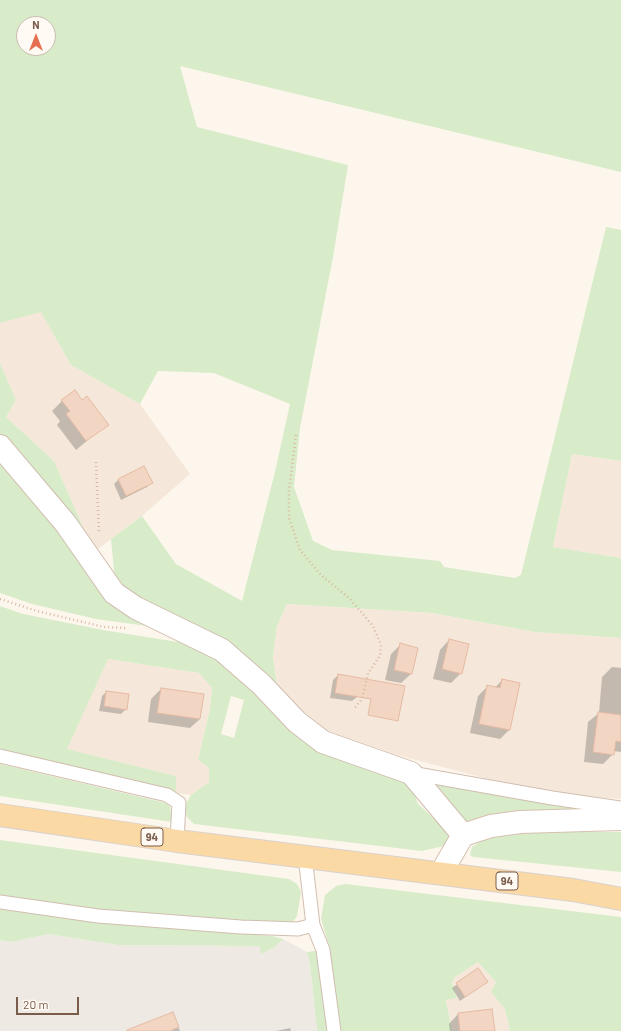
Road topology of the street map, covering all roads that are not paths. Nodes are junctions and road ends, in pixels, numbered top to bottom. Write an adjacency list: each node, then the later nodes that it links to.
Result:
1 (0, 446): 3 (street)
2 (0, 756): 8 (lane)
3 (411, 773): 4 (lane); 7 (street)
4 (621, 808)
5 (0, 815): 8 (main road, 94)
6 (621, 820): 7 (street)
7 (463, 835): 10 (street)
8 (177, 841): 9 (main road, 94)
9 (305, 856): 10 (main road, 94); 15 (lane)
10 (441, 874): 11 (main road, 94)
11 (574, 890): 12 (main road, 94); 13 (main road, 94)
12 (621, 891)
13 (621, 900)
14 (0, 902): 15 (lane)
15 (313, 925): 16 (lane)
16 (334, 1031)

